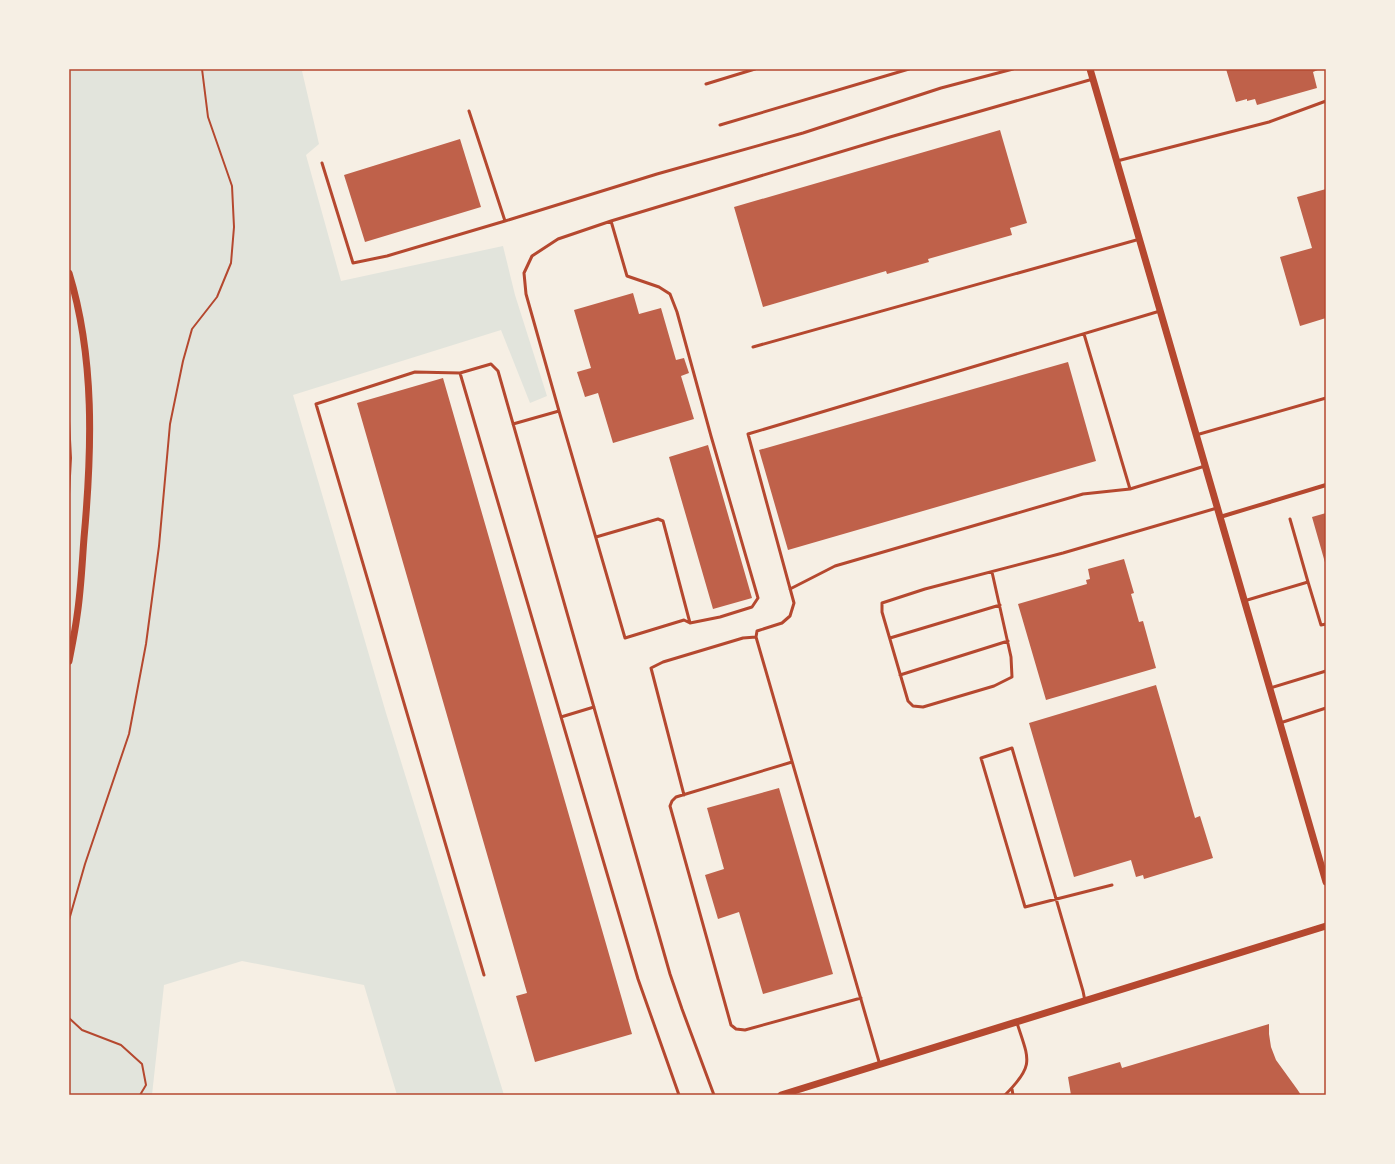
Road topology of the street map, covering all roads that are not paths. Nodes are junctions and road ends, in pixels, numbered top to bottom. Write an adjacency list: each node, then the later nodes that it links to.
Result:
1 (755, 69): 6 (lane)
2 (909, 69): 9 (lane)
3 (1013, 69): 12 (lane)
4 (1090, 69): 5 (street)
5 (1093, 79): 10 (street); 13 (lane)
6 (706, 84)
7 (1326, 101): 10 (lane)
8 (469, 111): 12 (lane)
9 (720, 125)
10 (1117, 161): 14 (street)
11 (322, 163): 12 (lane)
12 (505, 221)
13 (612, 222): 21 (lane); 36 (lane)
14 (1140, 239): 16 (street); 18 (lane)
15 (69, 273): 41 (street)
16 (1160, 311): 17 (lane); 23 (street)
17 (1084, 334): 26 (lane); 33 (lane)
18 (753, 348)
19 (460, 373): 22 (lane); 47 (lane); 55 (lane)
20 (1326, 398): 23 (lane)
21 (559, 411): 22 (lane); 30 (lane)
22 (513, 424): 45 (lane)
23 (1196, 435): 24 (street)
24 (1205, 466): 26 (lane); 27 (street)
25 (1326, 486): 28 (street)
26 (1130, 489): 33 (lane)
27 (1217, 508): 28 (street); 31 (lane)
28 (1220, 517): 34 (street)
29 (1290, 519): 32 (lane)
30 (596, 537): 36 (lane); 36 (lane)
31 (992, 572): 35 (lane); 39 (lane)
32 (1308, 582): 34 (lane); 37 (lane)
33 (790, 589): 38 (lane)
34 (1244, 601): 44 (street)
35 (1000, 605): 39 (lane); 40 (lane)
36 (690, 623)
37 (1326, 624)
38 (756, 636): 49 (lane); 50 (lane)
39 (890, 638): 43 (lane)
40 (1008, 641): 43 (lane); 43 (lane)
41 (69, 661)
42 (1326, 671): 44 (lane)
43 (900, 675)
44 (1270, 688): 48 (street)
45 (594, 707): 47 (lane); 62 (lane)
46 (1326, 708): 48 (lane)
47 (561, 717): 61 (lane)
48 (1280, 723): 51 (street)
49 (792, 762): 50 (lane); 56 (lane)
50 (684, 795): 56 (lane)
51 (1326, 882)
52 (1112, 885): 53 (lane)
53 (1056, 900): 53 (lane); 57 (lane)
54 (1326, 926): 57 (street)
55 (484, 975)
56 (861, 998): 59 (lane)
57 (1085, 1001): 58 (street)
58 (1017, 1023): 59 (street); 60 (lane)
59 (880, 1065): 63 (street)
60 (1012, 1089): 64 (lane); 65 (lane)
61 (679, 1095)
62 (714, 1095)
63 (781, 1095)
64 (1005, 1095)
65 (1013, 1095)

